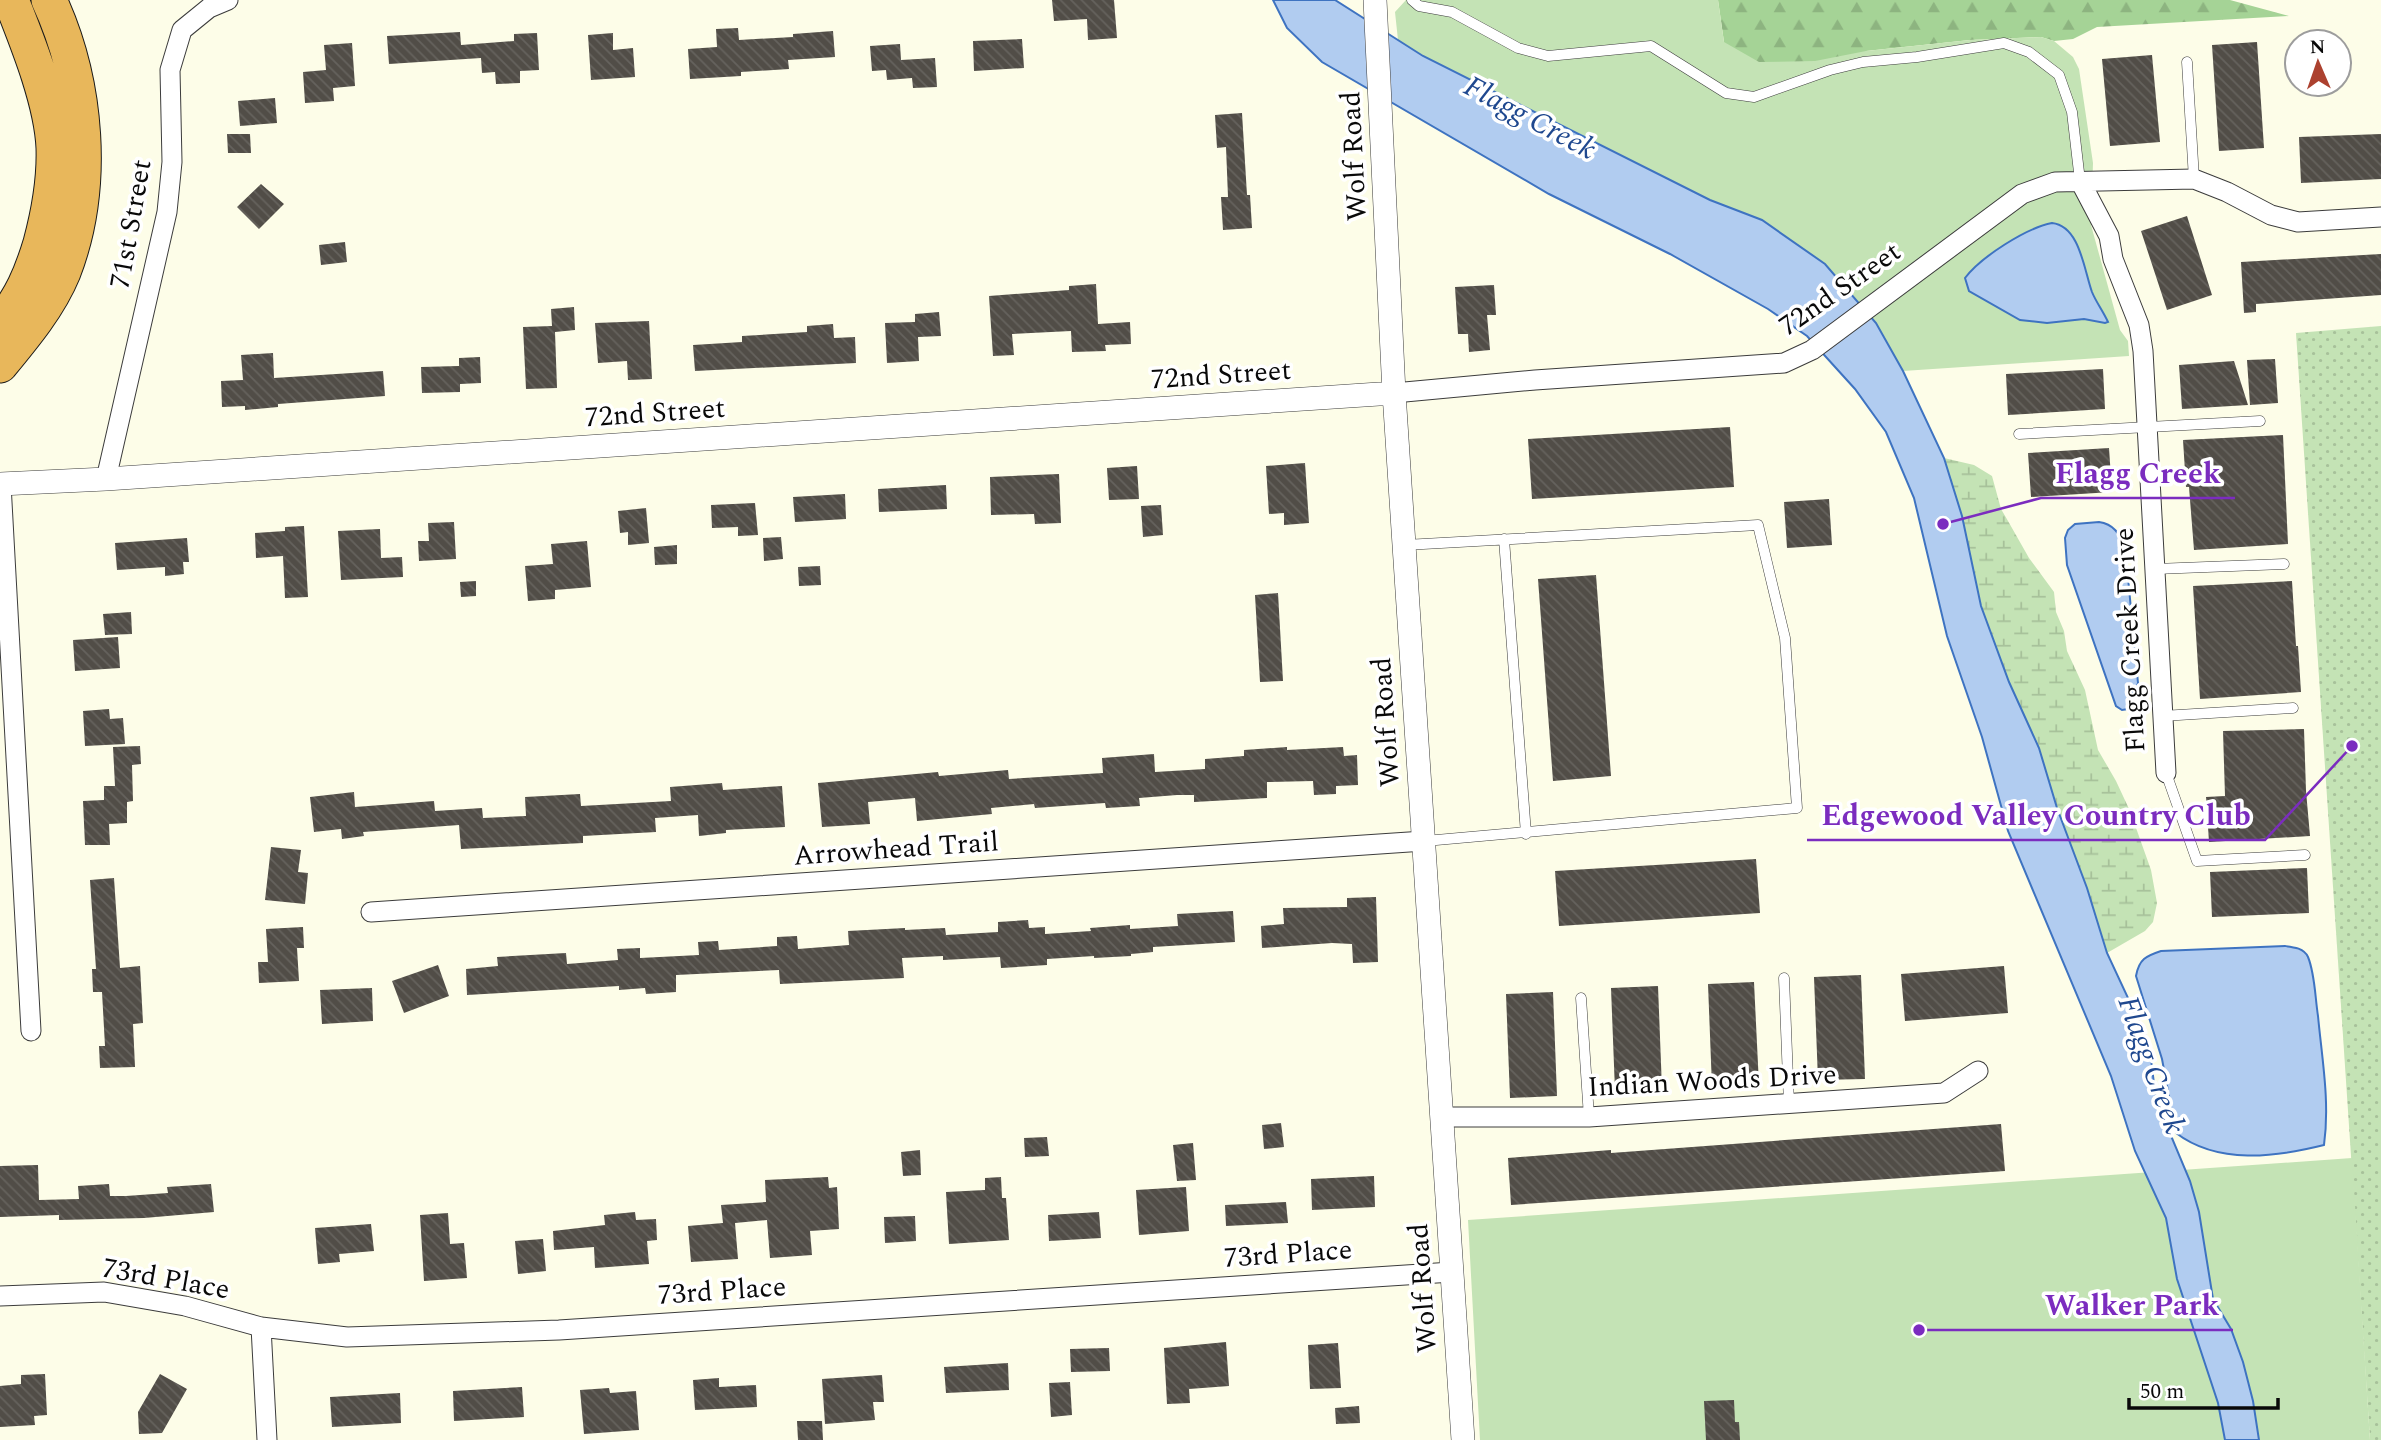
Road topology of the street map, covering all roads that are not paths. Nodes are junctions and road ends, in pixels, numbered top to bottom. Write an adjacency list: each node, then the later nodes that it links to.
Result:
1 (228, 0): 16 (street, 71st Street)
2 (1412, 0): 8 (lane)
3 (1375, 1): 12 (street, Wolf Road)
4 (12, 4): 10 (highway)
5 (52, 6): 11 (highway)
6 (2187, 62): 7 (lane)
7 (2194, 179): 8 (street, 72nd Street); 9 (street, 72nd Street)
8 (2080, 180): 12 (street, 72nd Street); 14 (street, Flagg Creek Drive)
9 (2381, 217)
10 (0, 323)
11 (0, 365)
12 (1394, 393): 16 (street, 72nd Street); 19 (street, Wolf Road)
13 (2260, 421): 14 (lane)
14 (2147, 426): 15 (lane); 21 (street, Flagg Creek Drive)
15 (2019, 434)
16 (106, 479): 17 (street, 72nd Street)
17 (0, 484): 31 (street)
18 (1504, 539): 19 (lane); 25 (lane); 25 (lane)
19 (1404, 545): 26 (street, Wolf Road)
20 (2284, 564): 21 (lane)
21 (2155, 569): 23 (street, Flagg Creek Drive)
22 (2293, 708): 23 (lane)
23 (2162, 716): 24 (street, Flagg Creek Drive)
24 (2166, 774): 27 (lane)
25 (1526, 834): 26 (lane)
26 (1424, 841): 28 (street, Arrowhead Trail); 34 (street, Wolf Road)
27 (2305, 855)
28 (371, 912)
29 (1784, 978): 33 (lane)
30 (1581, 998): 35 (lane)
31 (31, 1031)
32 (1978, 1071): 33 (street, Indian Woods Drive)
33 (1789, 1105): 35 (street, Indian Woods Drive)
34 (1442, 1117): 35 (street, Indian Woods Drive); 36 (street, Wolf Road)
35 (1589, 1117)
36 (1452, 1272): 38 (street, 73rd Place); 40 (street, Wolf Road)
37 (0, 1296): 38 (street, 73rd Place)
38 (261, 1327): 39 (street)
39 (267, 1440)
40 (1463, 1440)

